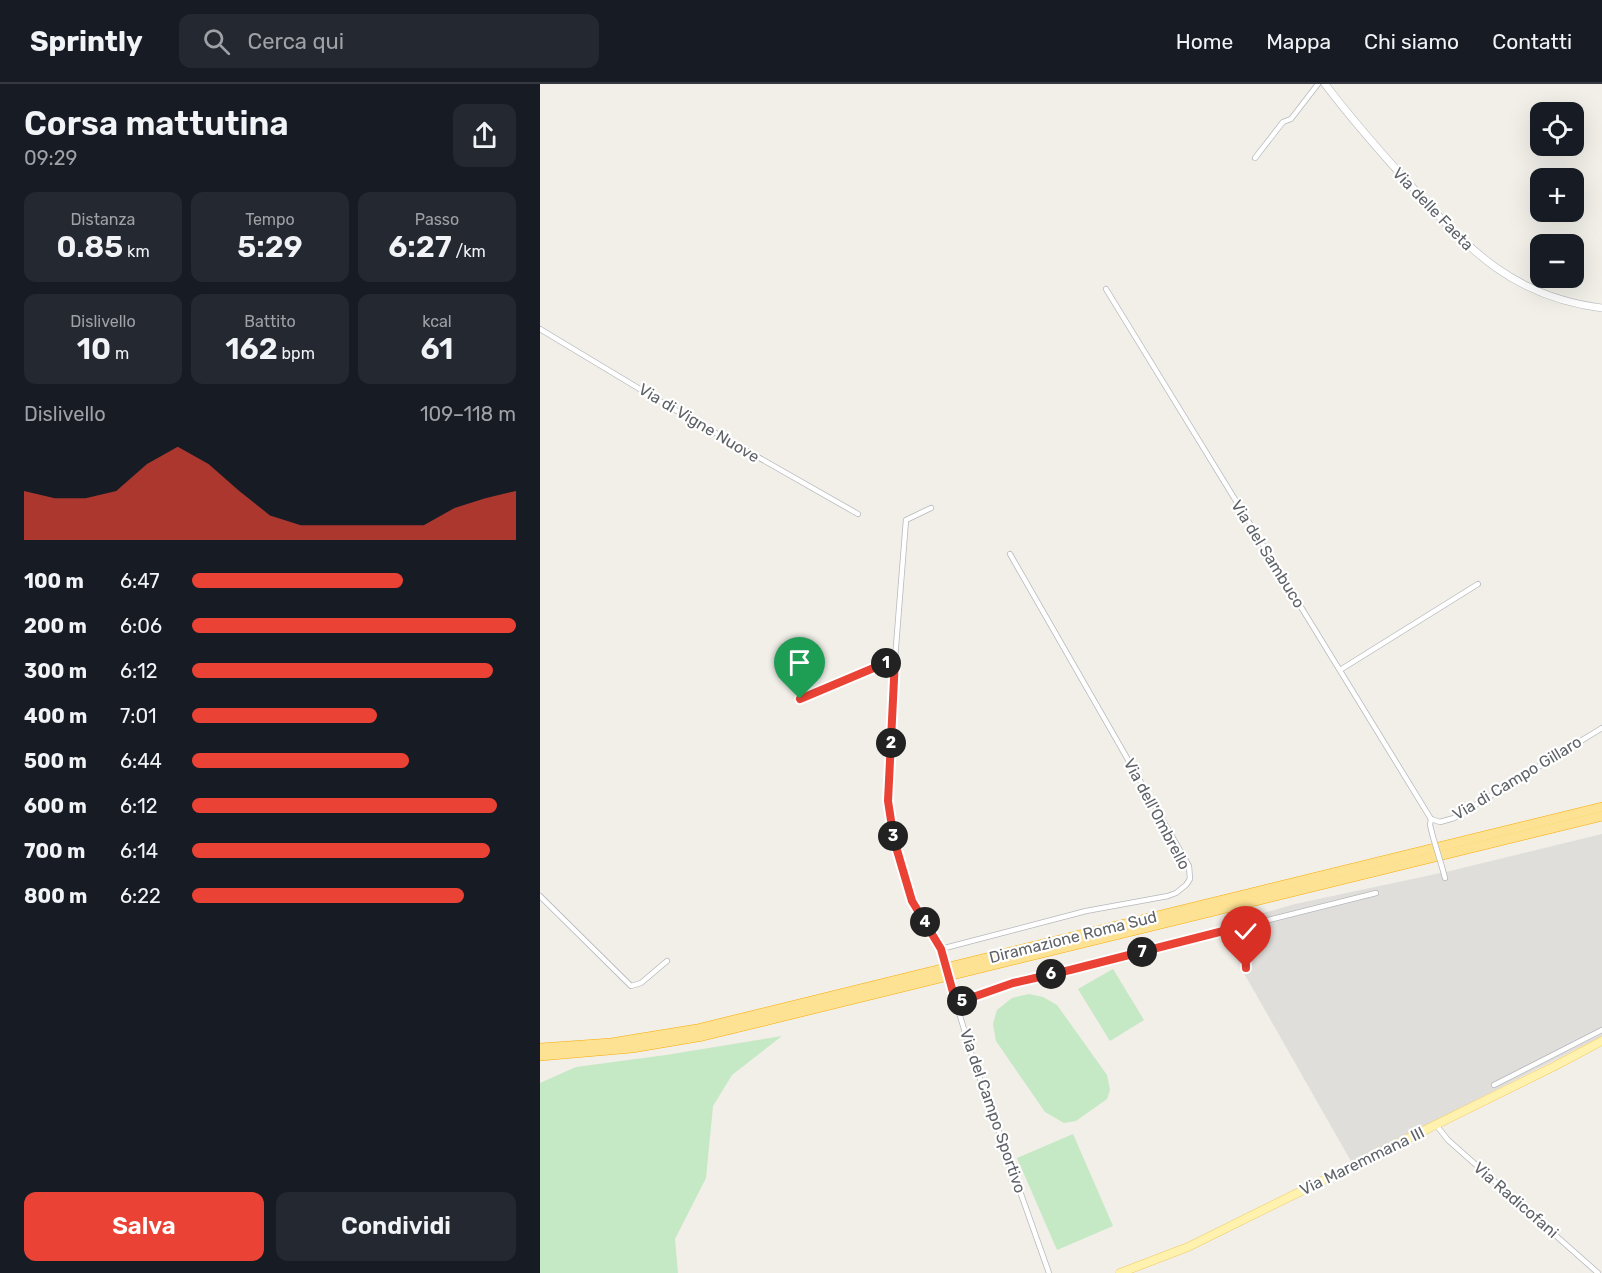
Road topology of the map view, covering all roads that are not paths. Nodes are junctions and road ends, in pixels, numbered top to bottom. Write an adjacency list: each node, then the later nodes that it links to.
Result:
1 (1318, 84): 3 (street)
2 (1325, 84): 5 (street, Via delle Faeta)
3 (1255, 158)
4 (1106, 289): 12 (street, Via del Sambuco)
5 (1602, 308)
6 (540, 329): 8 (street, Via di Vigne Nuove)
7 (931, 508): 11 (street, Via del Campo Sportivo)
8 (858, 514)
9 (1010, 554): 22 (street, Via dell'Ombrello)
10 (1478, 584): 12 (street)
11 (895, 659): 13 (street); 22 (street, Via del Campo Sportivo)
12 (1340, 670): 17 (street, Via del Sambuco)
13 (800, 699)
14 (1602, 728): 17 (street, Via di Campo Gillaro)
15 (1602, 807): 28 (highway, Diramazione Roma Sud)
16 (1602, 816): 29 (highway, Diramazione Roma Sud)
17 (1431, 819): 18 (street, bridge)
18 (1445, 878)
19 (1376, 893): 21 (street)
20 (540, 896): 23 (street)
21 (1239, 927): 24 (street); 25 (street)
22 (943, 952): 25 (street, Via del Campo Sportivo, bridge)
23 (666, 961)
24 (1246, 968)
25 (956, 1003): 33 (street, Via del Campo Sportivo)
26 (1602, 1030): 30 (street)
27 (1602, 1041): 31 (main road, Via Maremmana III)
28 (540, 1048)
29 (540, 1056)
30 (1494, 1085)
31 (1436, 1125): 32 (main road, Via Maremmana III); 34 (street, Via Radicofani)
32 (1125, 1272)
33 (1049, 1273)
34 (1598, 1273)

